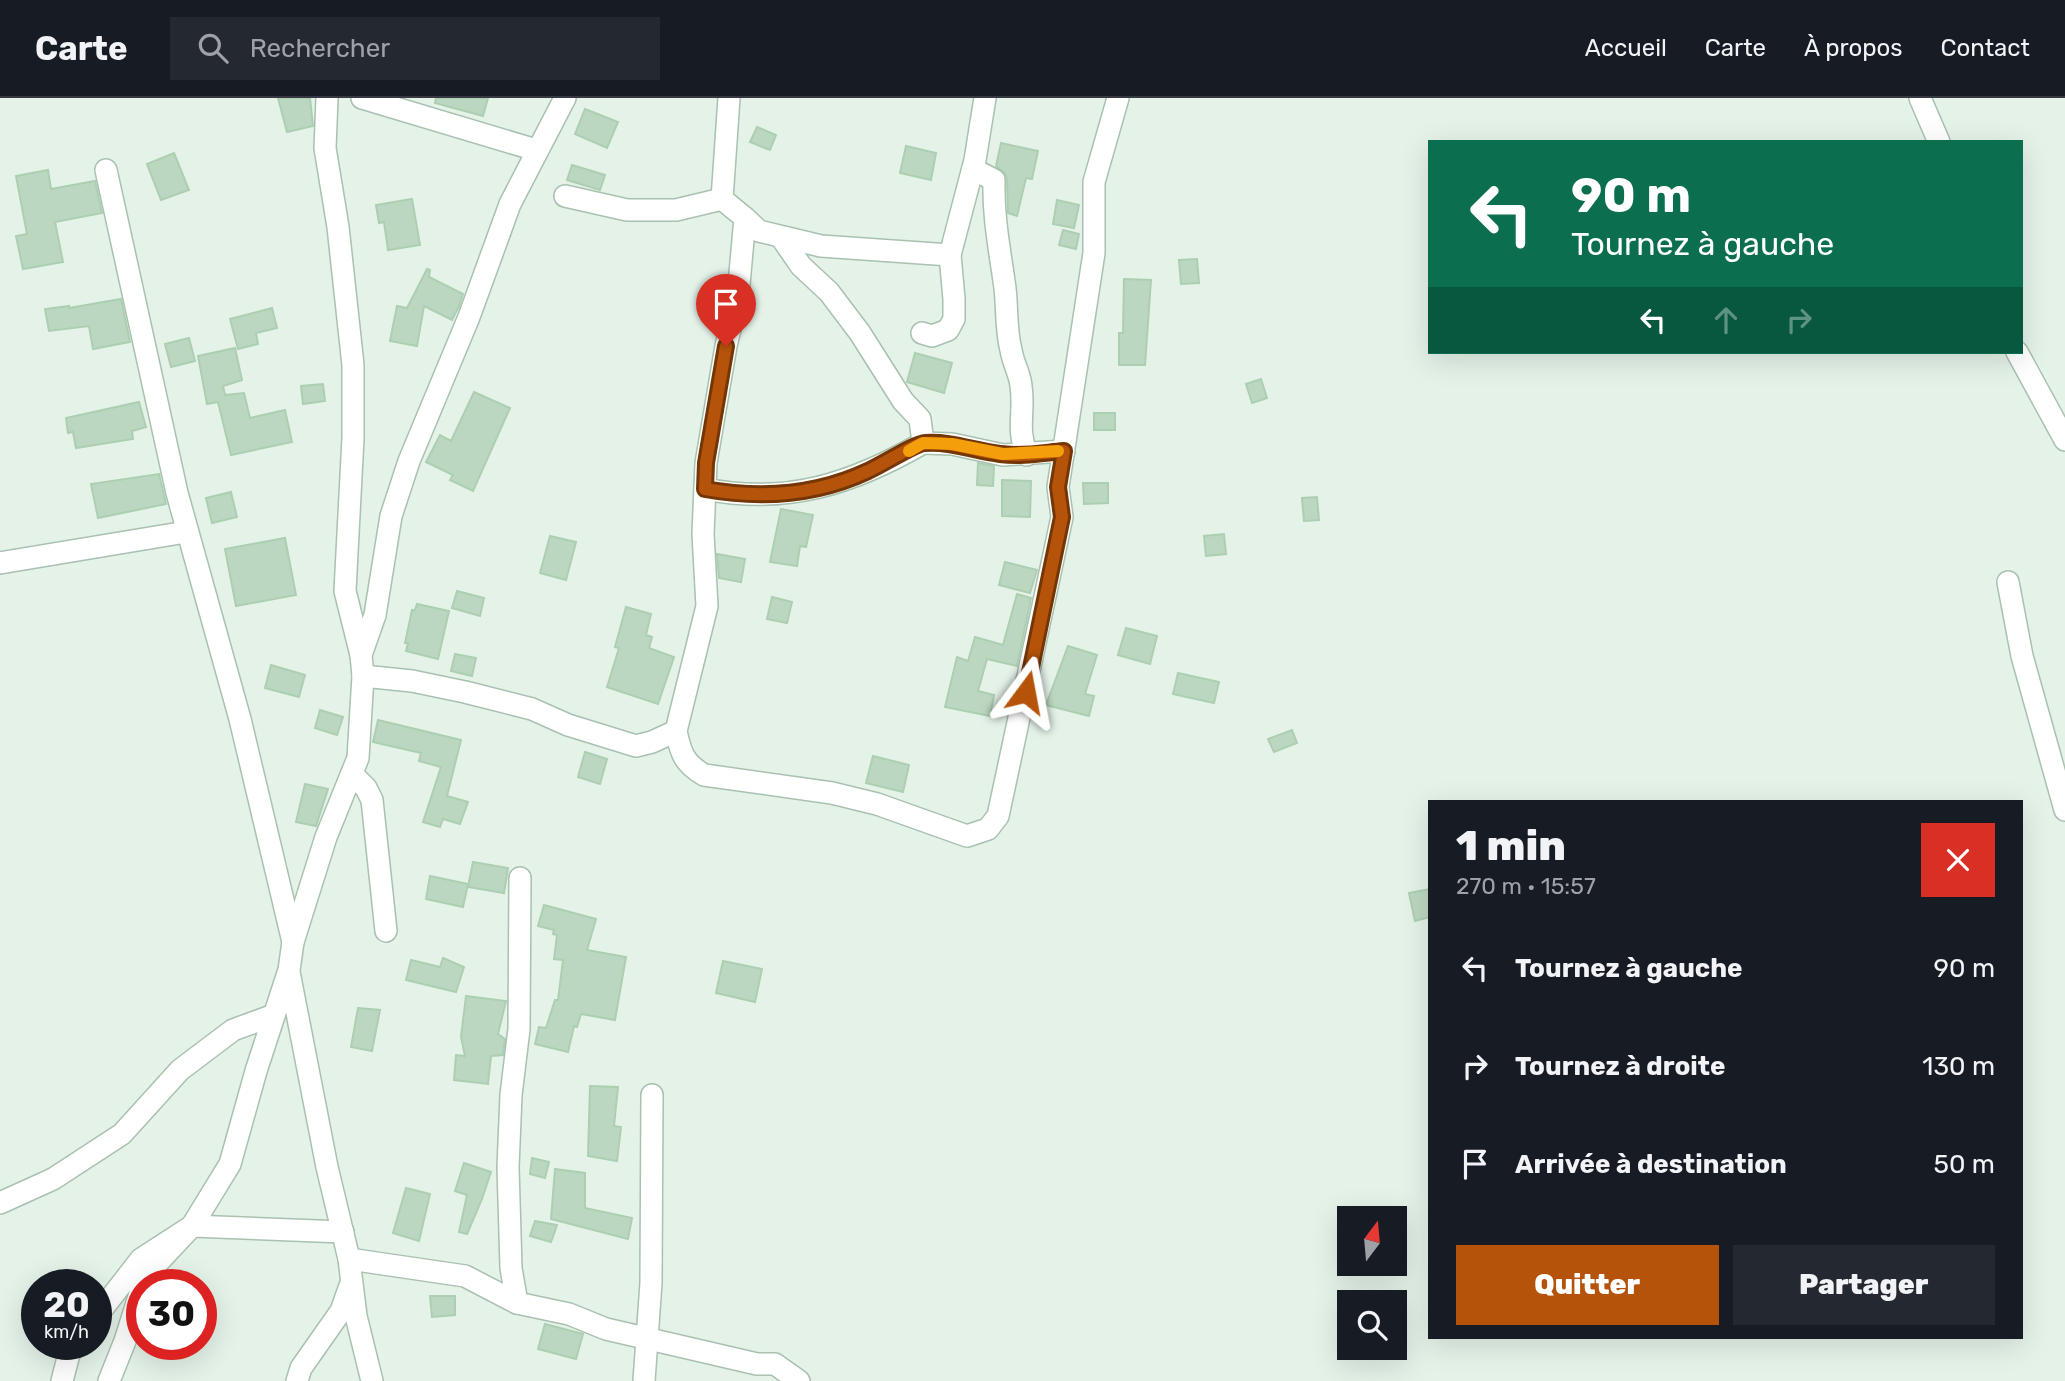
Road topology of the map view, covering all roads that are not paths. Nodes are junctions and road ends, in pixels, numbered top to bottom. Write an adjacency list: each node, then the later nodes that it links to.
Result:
1 (327, 98): 27 (street)
2 (362, 98): 9 (street)
3 (565, 98): 9 (street)
4 (729, 98): 13 (street)
5 (985, 98): 10 (street)
6 (1118, 98): 21 (street)
7 (1920, 98): 8 (street)
8 (1938, 140)
9 (536, 150): 27 (street)
10 (973, 169): 16 (street); 22 (street)
11 (106, 170): 24 (street)
12 (565, 195): 13 (street)
13 (723, 199): 14 (street)
14 (745, 218): 15 (street); 23 (street)
15 (780, 237): 16 (street); 20 (street)
16 (950, 255): 17 (street)
17 (922, 333)
18 (2018, 354): 19 (street)
19 (2065, 440)
20 (923, 443): 22 (street); 23 (street)
21 (1064, 451): 22 (street); 29 (street)
22 (1027, 455)
23 (705, 489): 29 (street)
24 (186, 532): 25 (street); 34 (street)
25 (0, 563)
26 (2008, 582): 31 (street)
27 (361, 655): 28 (street)
28 (363, 676): 29 (street); 30 (street)
29 (676, 731)
30 (352, 775): 33 (street); 34 (street)
31 (2065, 810)
32 (520, 878): 45 (street)
33 (386, 931)
34 (293, 942): 35 (street)
35 (289, 970): 36 (street); 40 (street)
36 (274, 1015): 38 (street); 39 (street)
37 (652, 1096): 46 (street)
38 (0, 1203)
39 (192, 1226): 40 (street); 42 (street); 44 (street)
40 (343, 1233): 41 (street)
41 (349, 1259): 43 (street); 45 (street)
42 (152, 1269)
43 (352, 1281): 51 (street); 52 (street)
44 (112, 1296)
45 (517, 1303): 46 (street)
46 (648, 1337): 53 (street); 54 (street)
47 (126, 1338): 50 (street)
48 (67, 1360): 49 (street)
49 (62, 1381)
50 (109, 1381)
51 (297, 1381)
52 (372, 1381)
53 (644, 1381)
54 (799, 1381)

